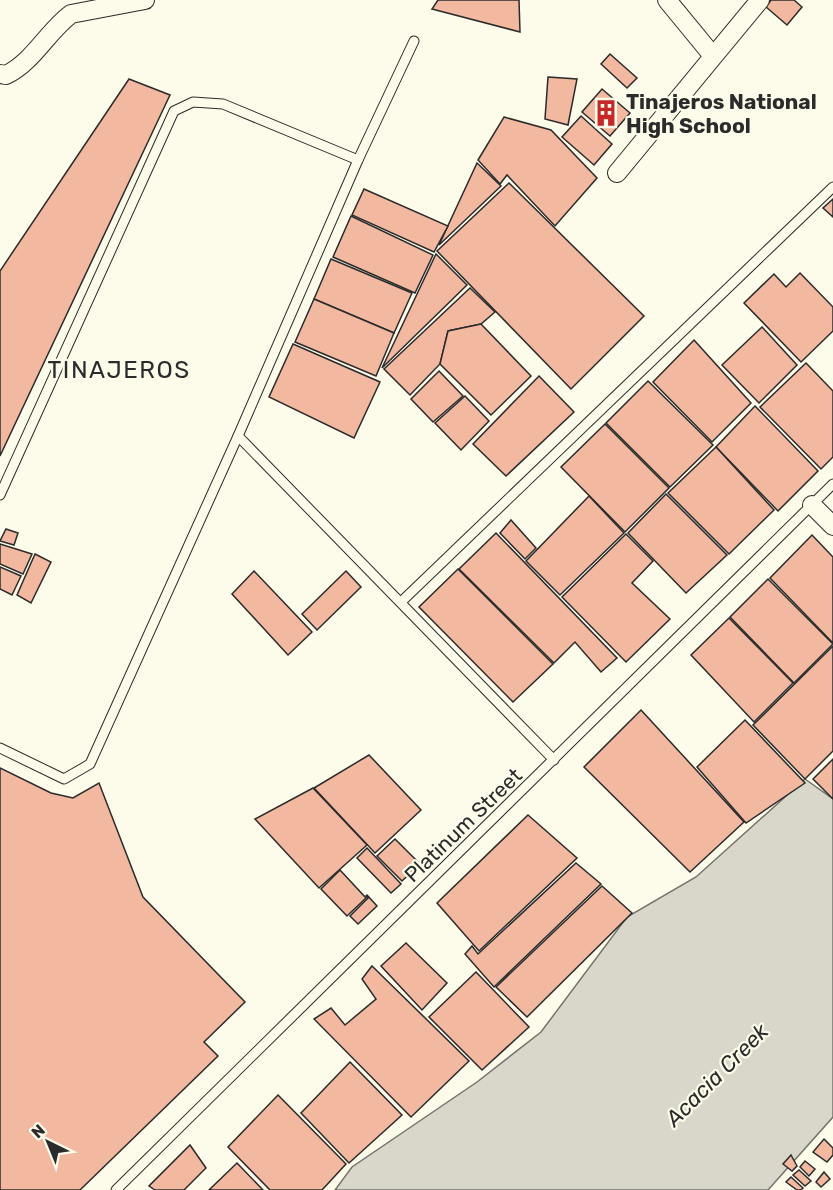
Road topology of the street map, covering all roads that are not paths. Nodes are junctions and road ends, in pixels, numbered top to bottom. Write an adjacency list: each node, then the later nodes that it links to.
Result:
1 (145, 0): 6 (street)
2 (667, 0): 5 (street)
3 (760, 0): 5 (street)
4 (414, 40): 7 (lane)
5 (713, 56): 8 (street)
6 (0, 74)
7 (358, 160): 10 (lane); 12 (lane)
8 (617, 172)
9 (833, 187): 15 (lane)
10 (238, 436): 15 (lane); 16 (lane)
11 (833, 484): 13 (lane, Platinum Street)
12 (0, 495)
13 (812, 505): 14 (street); 17 (lane, Platinum Street)
14 (833, 526)
15 (401, 602): 17 (lane)
16 (0, 747)
17 (554, 760): 18 (lane, Platinum Street)
18 (116, 1190)

